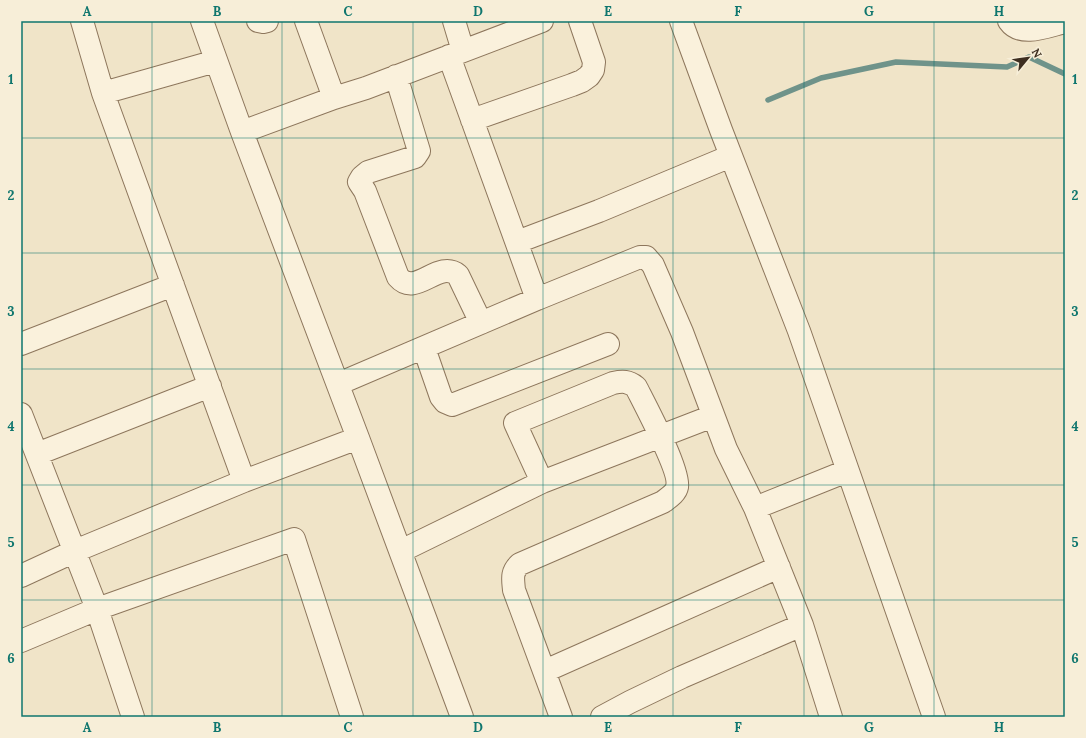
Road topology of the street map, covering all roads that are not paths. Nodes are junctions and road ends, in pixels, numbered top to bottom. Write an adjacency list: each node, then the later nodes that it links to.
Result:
1 (82, 21): 15 (street)
2 (202, 21): 13 (street)
3 (258, 21): 4 (street)
4 (267, 21)
5 (306, 21): 16 (street)
6 (454, 21): 12 (street)
7 (542, 21): 12 (street)
8 (580, 21): 17 (street)
9 (681, 21): 19 (street)
10 (1009, 21): 11 (street)
11 (1065, 22)
12 (456, 54): 14 (street); 17 (street)
13 (216, 60): 15 (street); 18 (street)
14 (396, 76): 16 (street); 23 (street)
15 (103, 93): 21 (street)
16 (334, 98): 18 (street)
17 (472, 120): 20 (street)
18 (242, 132): 27 (street)
19 (731, 156): 20 (street); 34 (street)
20 (517, 242): 22 (street)
21 (173, 285): 24 (street); 28 (street)
22 (537, 299): 23 (street); 29 (street)
23 (481, 323): 26 (street)
24 (21, 344)
25 (608, 344): 26 (street)
26 (424, 348): 27 (street)
27 (338, 384): 32 (street)
28 (210, 386): 33 (street); 35 (street)
29 (713, 416): 31 (street); 37 (street)
30 (22, 417): 33 (street)
31 (660, 435): 36 (street); 36 (street); 45 (street)
32 (358, 438): 35 (street); 39 (street)
33 (37, 454): 38 (street)
34 (848, 471): 37 (street); 52 (street)
35 (244, 481): 38 (street)
36 (542, 482): 39 (street)
37 (755, 508): 40 (street)
38 (75, 552): 41 (street); 42 (street)
39 (400, 552): 48 (street)
40 (779, 567): 43 (street); 45 (street)
41 (21, 576)
42 (97, 608): 44 (street); 46 (street); 47 (street)
43 (802, 625): 50 (street); 51 (street)
44 (21, 641)
45 (545, 671): 49 (street)
46 (133, 717)
47 (352, 717)
48 (462, 717)
49 (561, 717)
50 (602, 717)
51 (831, 717)
52 (934, 717)

